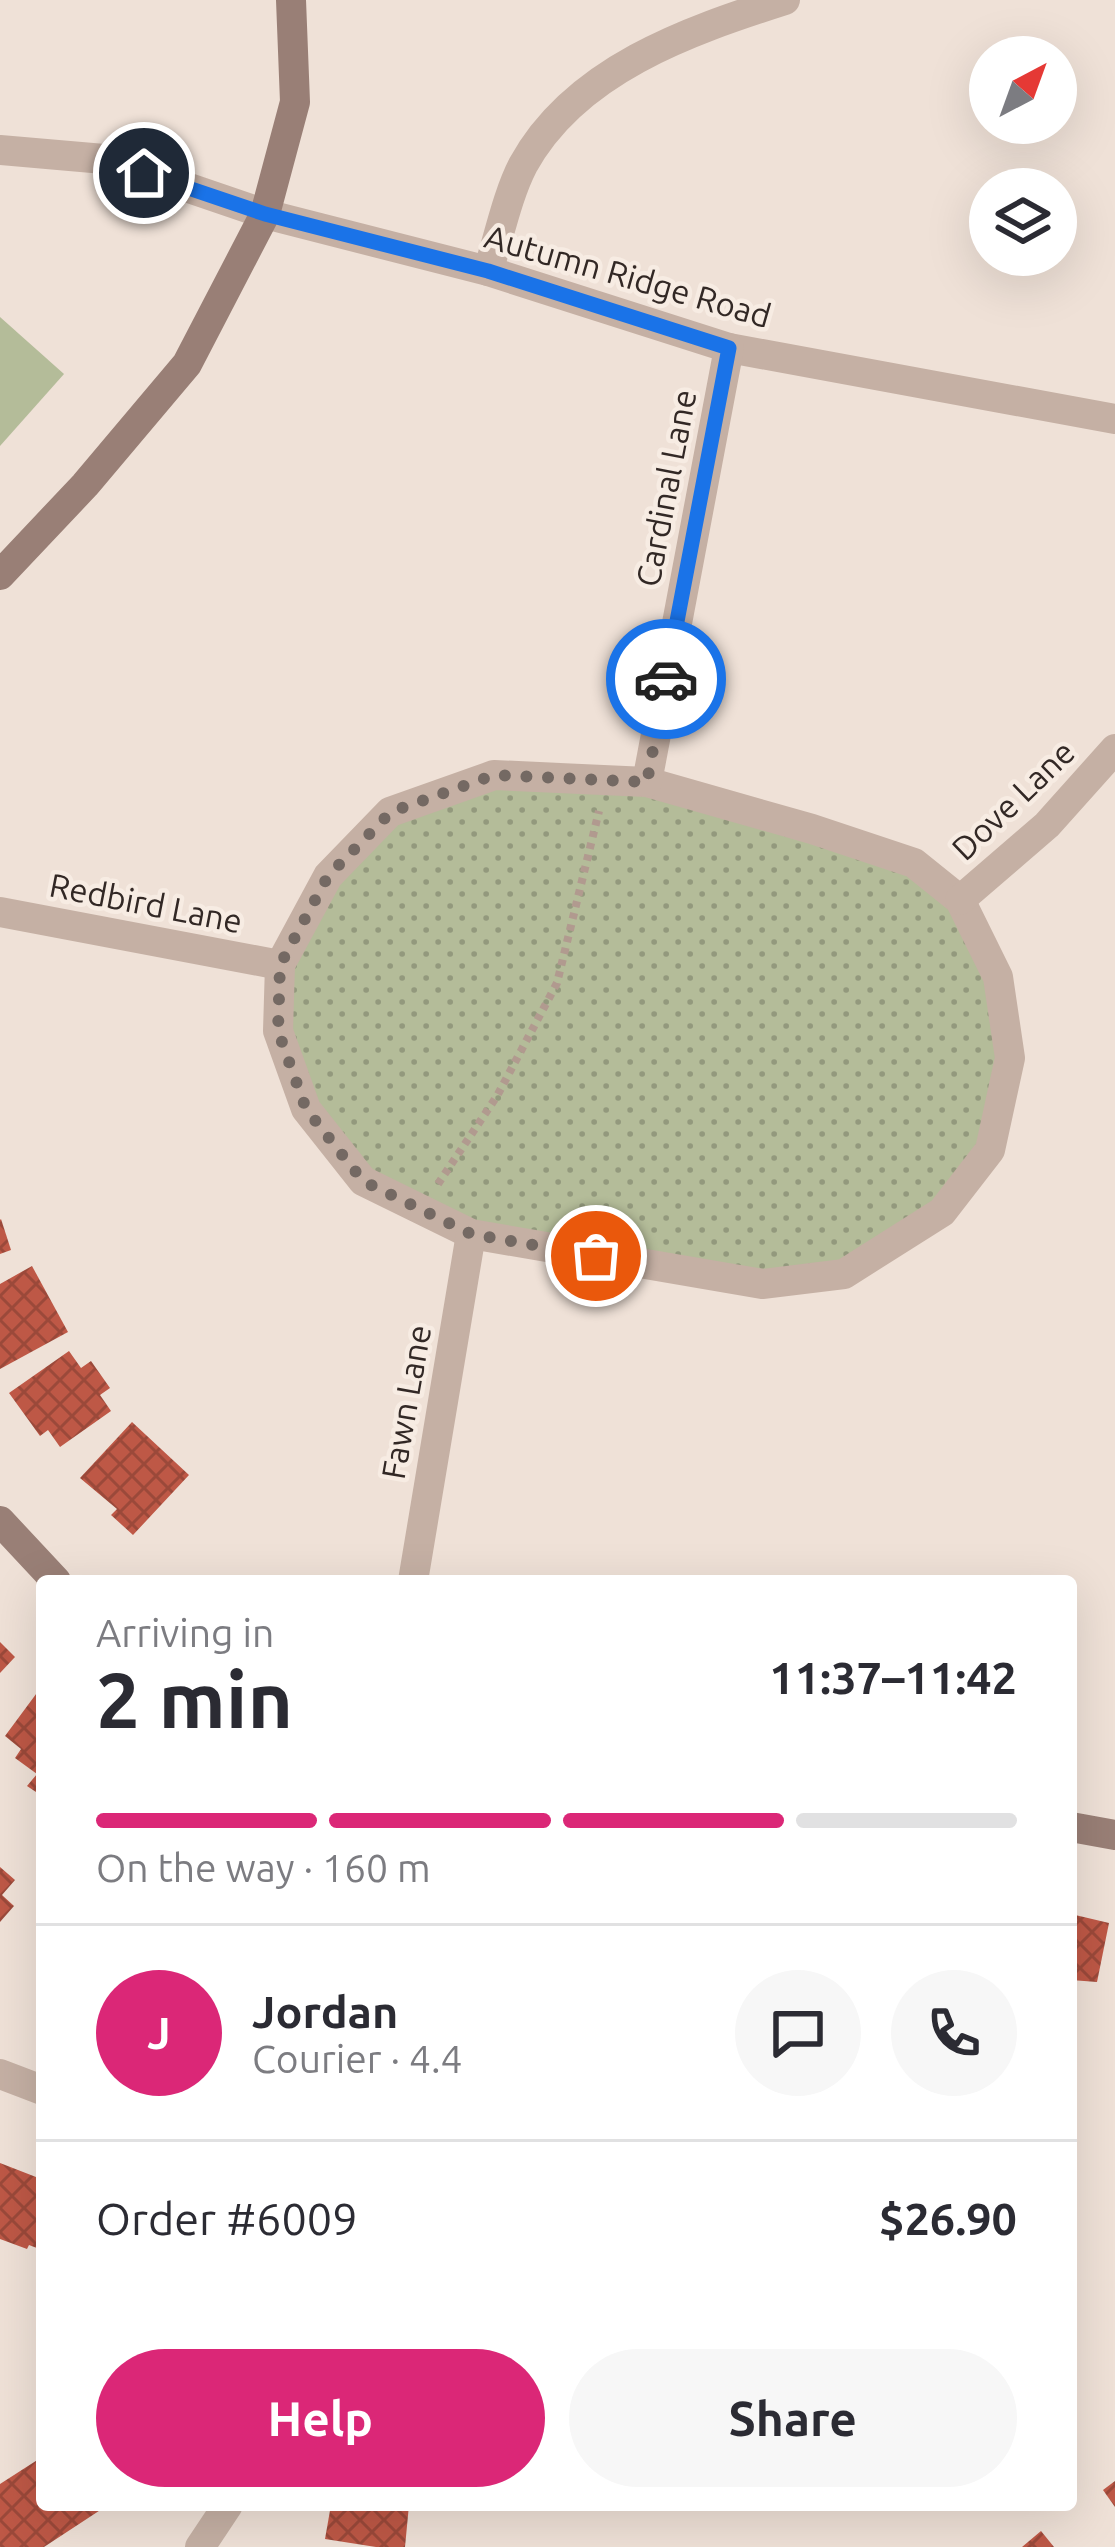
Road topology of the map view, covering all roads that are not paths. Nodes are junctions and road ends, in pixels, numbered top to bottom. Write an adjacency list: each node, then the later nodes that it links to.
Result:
1 (291, 0): 4 (street)
2 (785, 0): 5 (street)
3 (0, 150): 4 (street, Autumn Ridge Road)
4 (265, 214): 5 (street, Autumn Ridge Road); 8 (street)
5 (488, 271): 6 (street, Autumn Ridge Road)
6 (729, 348): 7 (street, Autumn Ridge Road); 10 (street, Cardinal Lane)
7 (1115, 419)
8 (0, 574)
9 (1115, 749): 11 (street, Dove Lane)
10 (647, 782): 11 (street); 13 (street)
11 (960, 900): 14 (street)
12 (0, 912): 13 (street, Redbird Lane)
13 (280, 965): 14 (street)
14 (471, 1234): 17 (street, Fawn Lane)
15 (0, 1521): 16 (street)
16 (50, 1575)
17 (414, 1575)
18 (1077, 1828): 19 (street)
19 (1115, 1835)
20 (0, 2074): 21 (street)
21 (36, 2088)
22 (224, 2511): 23 (street)
23 (200, 2547)

